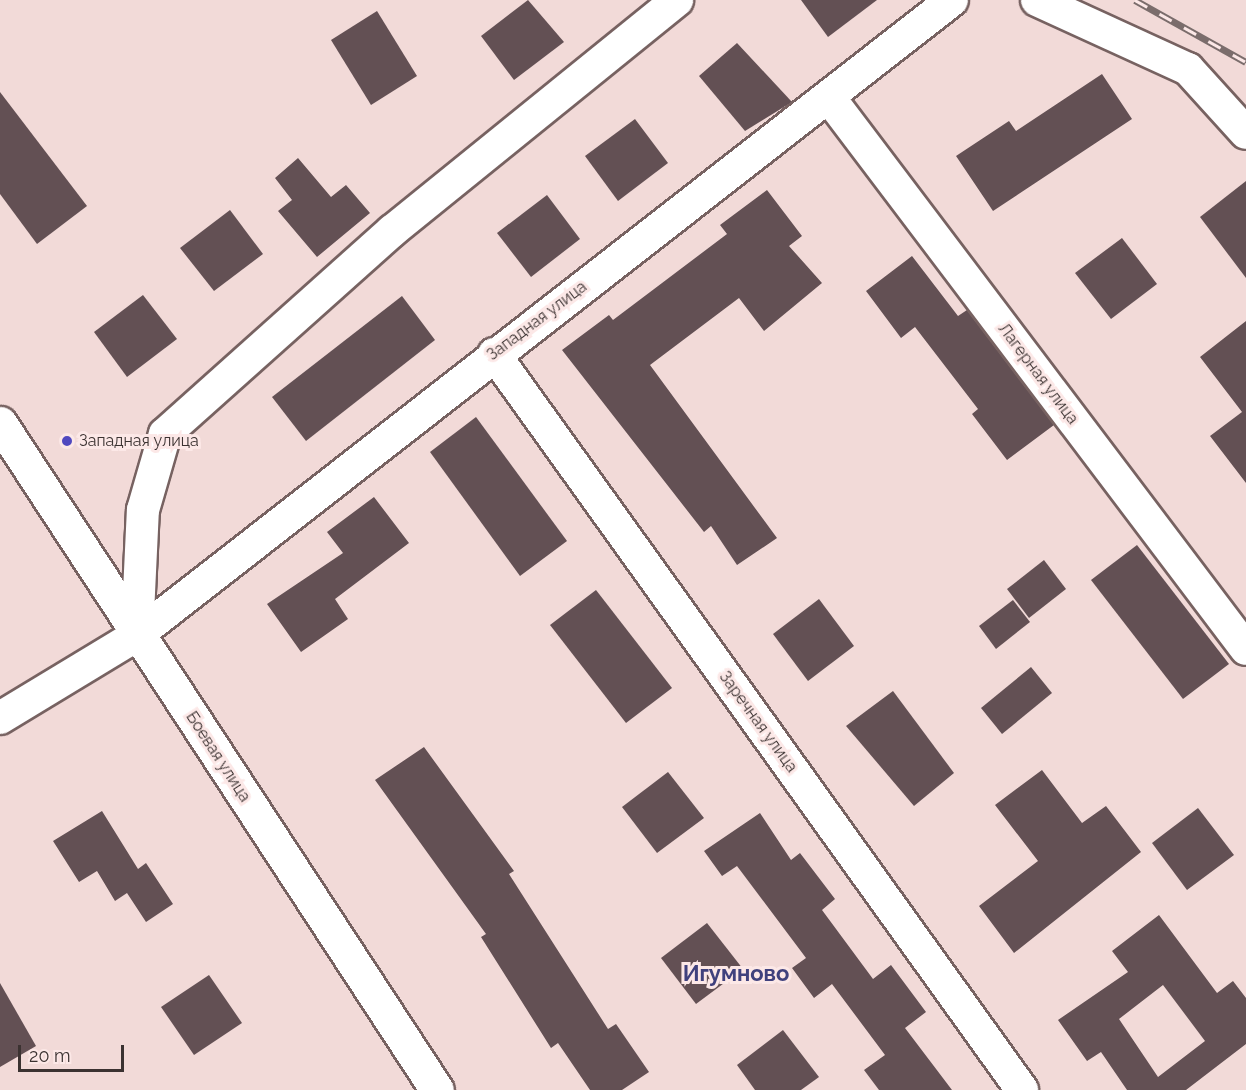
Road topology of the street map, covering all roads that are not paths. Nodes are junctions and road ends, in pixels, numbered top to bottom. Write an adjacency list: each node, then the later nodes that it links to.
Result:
1 (677, 0): 8 (street)
2 (952, 0): 4 (street, Западная улица)
3 (1037, 0): 5 (street)
4 (831, 100): 6 (street, Западная улица); 9 (street, Лагерная улица)
5 (1246, 133)
6 (494, 354): 8 (street, Западная улица); 12 (street, Заречная улица)
7 (0, 423): 8 (main road, Боевая улица)
8 (138, 635): 10 (street, Западная улица); 11 (main road, Боевая улица)
9 (1246, 649)
10 (0, 718)
11 (437, 1090)
12 (1022, 1090)

